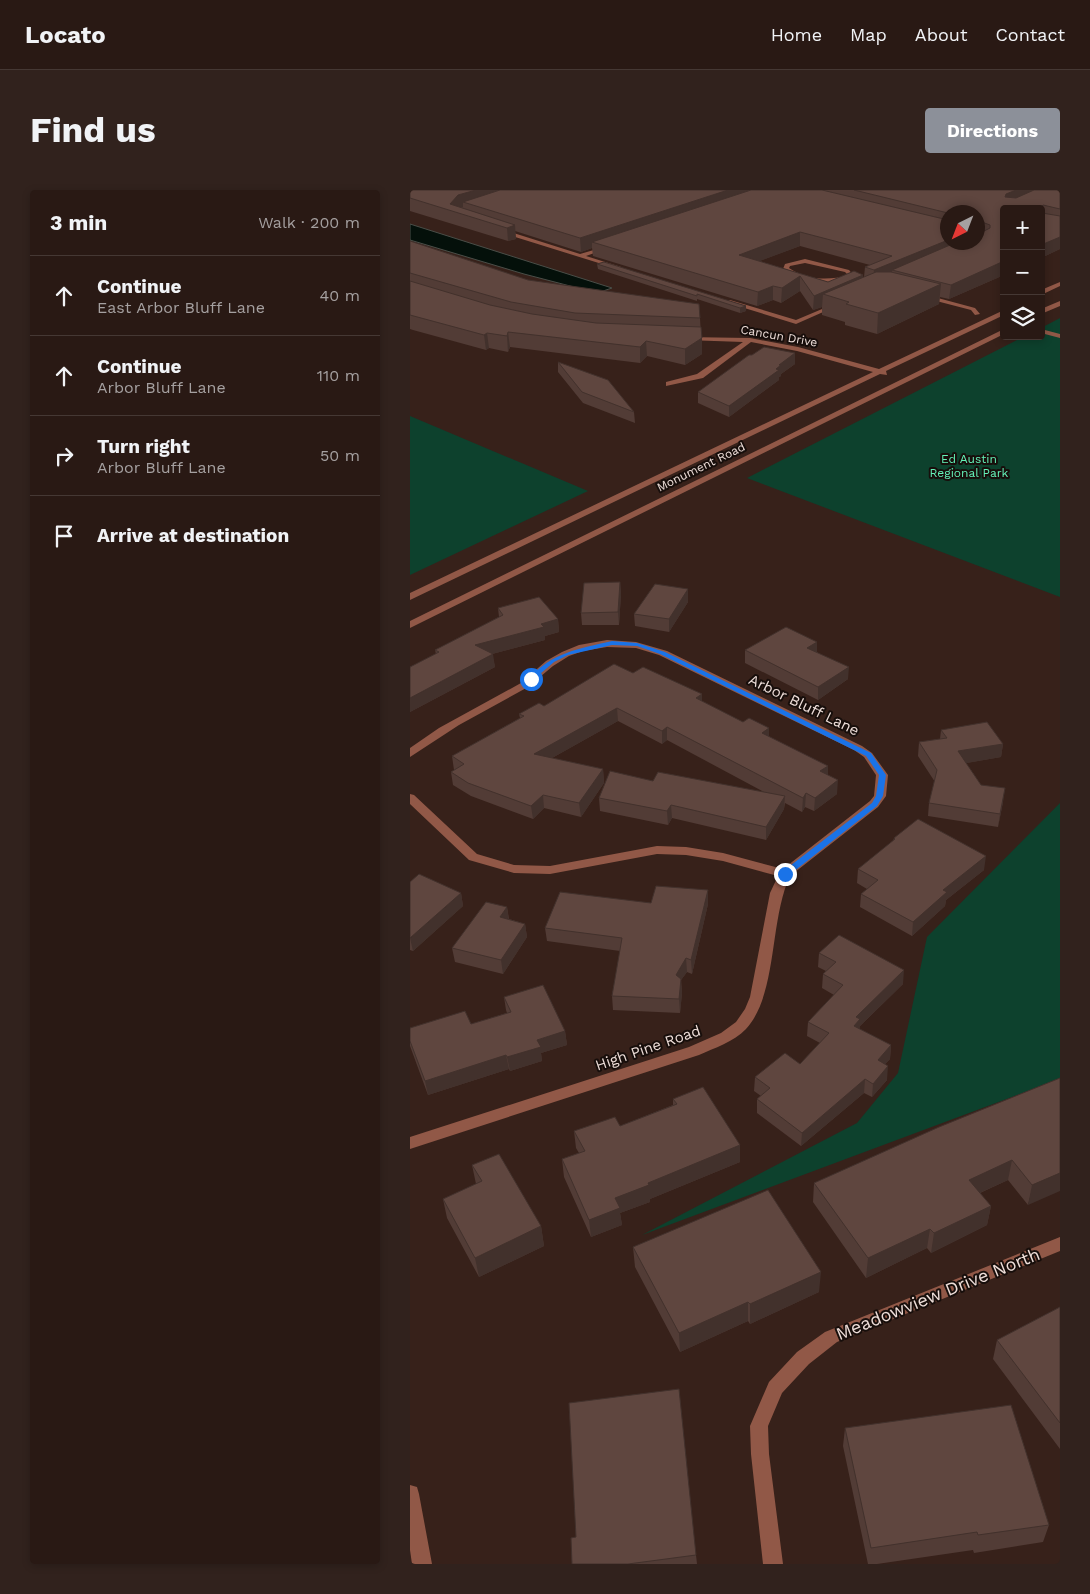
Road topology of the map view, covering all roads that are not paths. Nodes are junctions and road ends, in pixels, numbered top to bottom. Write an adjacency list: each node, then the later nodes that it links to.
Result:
1 (495, 229): 3 (street)
2 (616, 243): 3 (street)
3 (580, 256): 4 (street)
4 (627, 270)
5 (843, 279): 5 (street); 6 (street)
6 (851, 282)
7 (1060, 284): 8 (street)
8 (1045, 291)
9 (918, 295): 15 (street)
10 (721, 299): 11 (street)
11 (840, 303)
12 (1060, 303): 13 (street)
13 (1045, 310)
14 (952, 312): 15 (street)
15 (977, 314): 17 (street)
16 (1000, 314): 17 (street, Monument Road)
17 (993, 317): 18 (street); 24 (street, Monument Road)
18 (1000, 319)
19 (1045, 332): 21 (street)
20 (1000, 333): 27 (street, Monument Road)
21 (1060, 336)
22 (675, 338): 23 (street, Cancun Drive)
23 (750, 340): 24 (street, Cancun Drive); 25 (street)
24 (884, 373): 26 (street, Monument Road)
25 (669, 384)
26 (410, 597)
27 (410, 625)
28 (410, 754): 30 (street, Arbor Bluff Lane)
29 (410, 798): 30 (street)
30 (785, 874): 31 (street, High Pine Road)
31 (410, 1143)
32 (1060, 1244): 35 (street, Meadowview Drive North)
33 (410, 1494): 34 (street)
34 (422, 1564)
35 (773, 1564)

